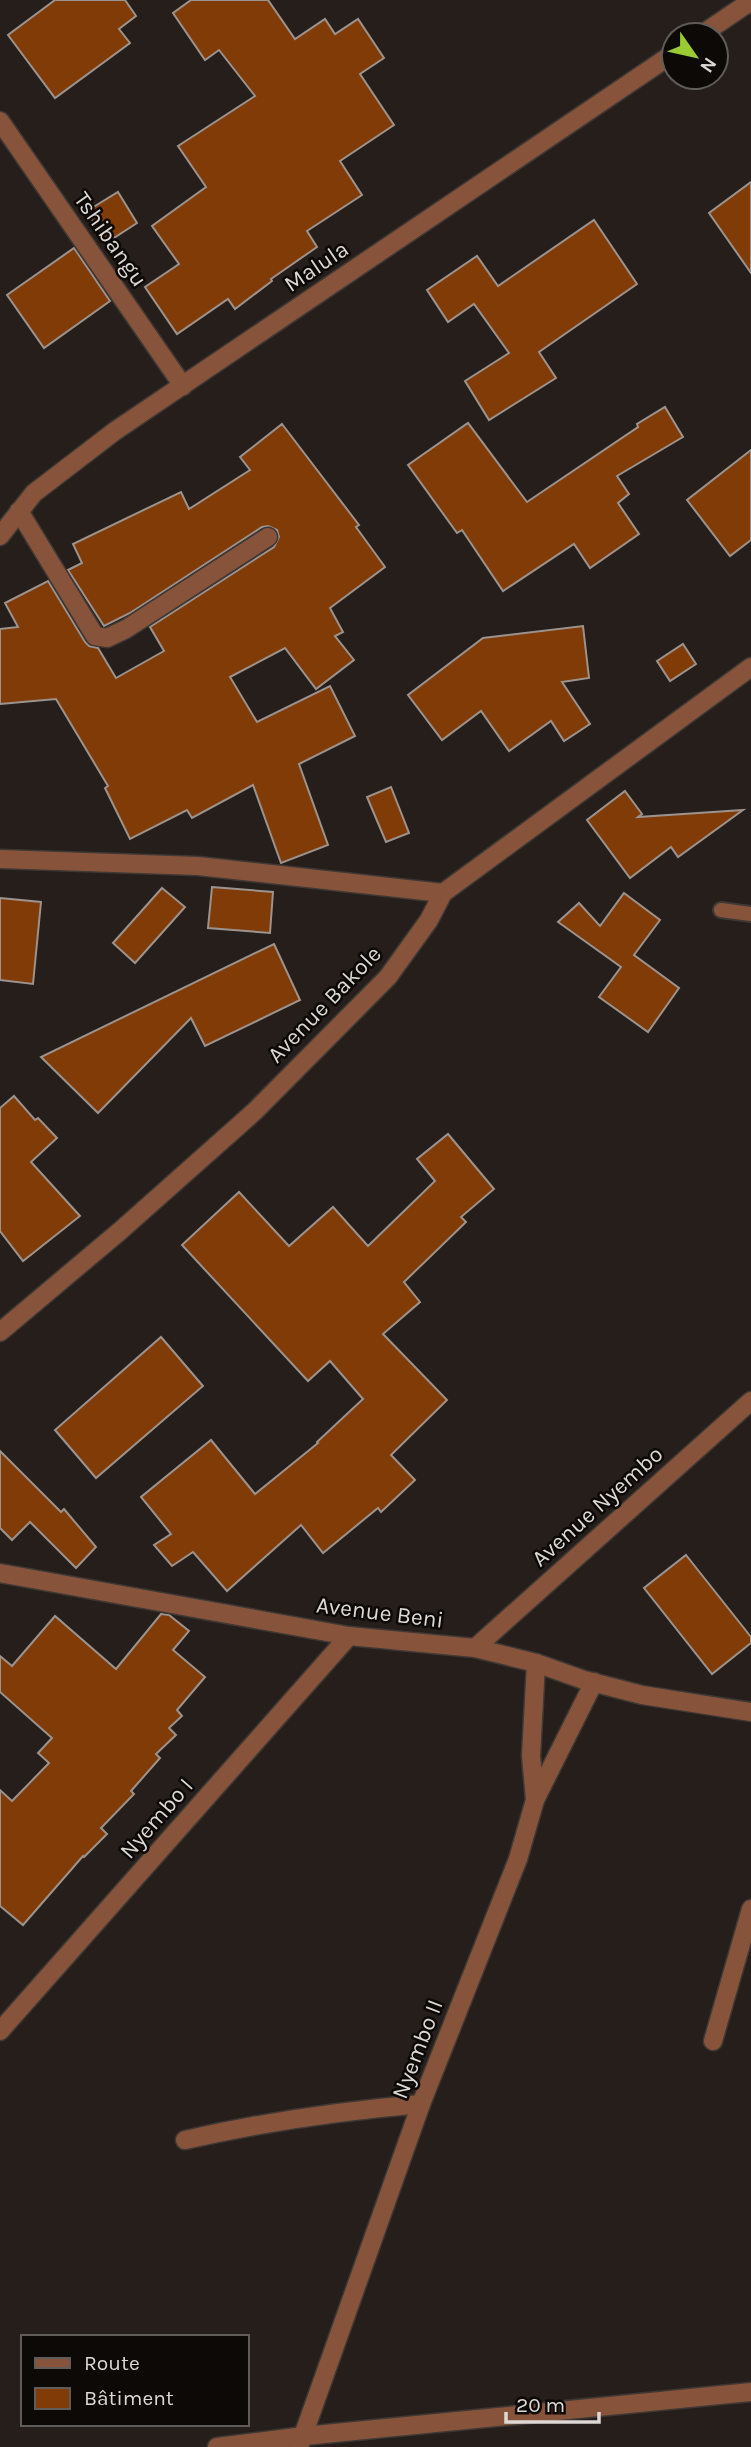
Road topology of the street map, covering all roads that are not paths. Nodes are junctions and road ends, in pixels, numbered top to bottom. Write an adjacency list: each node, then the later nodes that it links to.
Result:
1 (751, 1): 2 (street)
2 (722, 21)
3 (660, 62): 5 (street, Malula)
4 (0, 121): 5 (street, Tshibangu)
5 (183, 386): 6 (street, Malula)
6 (19, 511): 7 (street, Malula); 8 (street)
7 (0, 536)
8 (268, 537)
9 (751, 667): 11 (street, Avenue Bakole)
10 (0, 859): 11 (street)
11 (443, 893): 14 (street, Avenue Bakole)
12 (721, 910): 13 (lane)
13 (751, 914)
14 (0, 1332)
15 (751, 1401): 18 (street, Avenue Nyembo)
16 (0, 1573): 17 (street, Avenue Beni)
17 (349, 1636): 18 (street, Avenue Beni); 24 (street, Nyembo I)
18 (475, 1648): 19 (street, Avenue Beni)
19 (536, 1663): 20 (street, Avenue Beni); 22 (street, Nyembo II)
20 (594, 1682): 21 (street, Avenue Beni); 22 (street)
21 (751, 1712)
22 (535, 1800): 26 (street, Nyembo II)
23 (751, 1909): 25 (street)
24 (0, 2031)
25 (713, 2041)
26 (421, 2104): 27 (street); 29 (street, Nyembo II)
27 (185, 2140)
28 (751, 2392): 29 (street)
29 (302, 2442): 30 (street)
30 (217, 2447)

